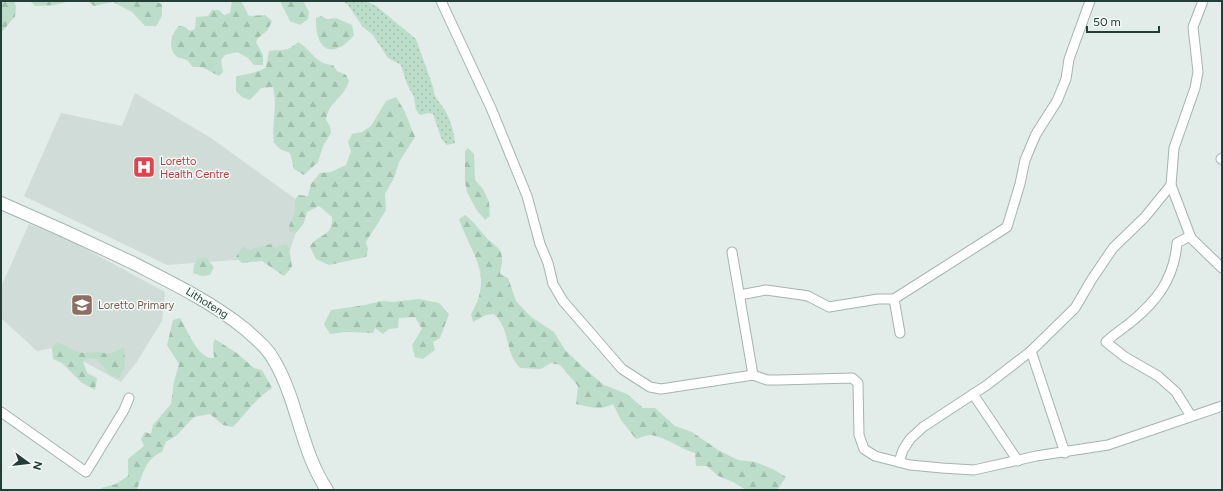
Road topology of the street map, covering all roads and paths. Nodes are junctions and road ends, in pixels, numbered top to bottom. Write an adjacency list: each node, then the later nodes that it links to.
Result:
1 (441, 1): 13 (street)
2 (1090, 1): 10 (street)
3 (1203, 1): 4 (street)
4 (1170, 185): 6 (street); 12 (street)
5 (1, 203): 22 (main road, Lithoteng)
6 (1190, 236): 8 (street); 18 (street)
7 (732, 252): 9 (street)
8 (1222, 268)
9 (740, 295): 10 (street); 13 (street)
10 (894, 299): 11 (street)
11 (900, 333)
12 (1031, 351): 14 (street); 19 (street)
13 (753, 375): 21 (street)
14 (972, 394): 20 (street); 21 (street)
15 (129, 398): 17 (street)
16 (1222, 406): 18 (street)
17 (1, 412)
18 (1191, 416): 19 (street)
19 (1065, 453): 20 (street)
20 (1018, 461): 21 (street)
21 (899, 462)
22 (328, 490)

